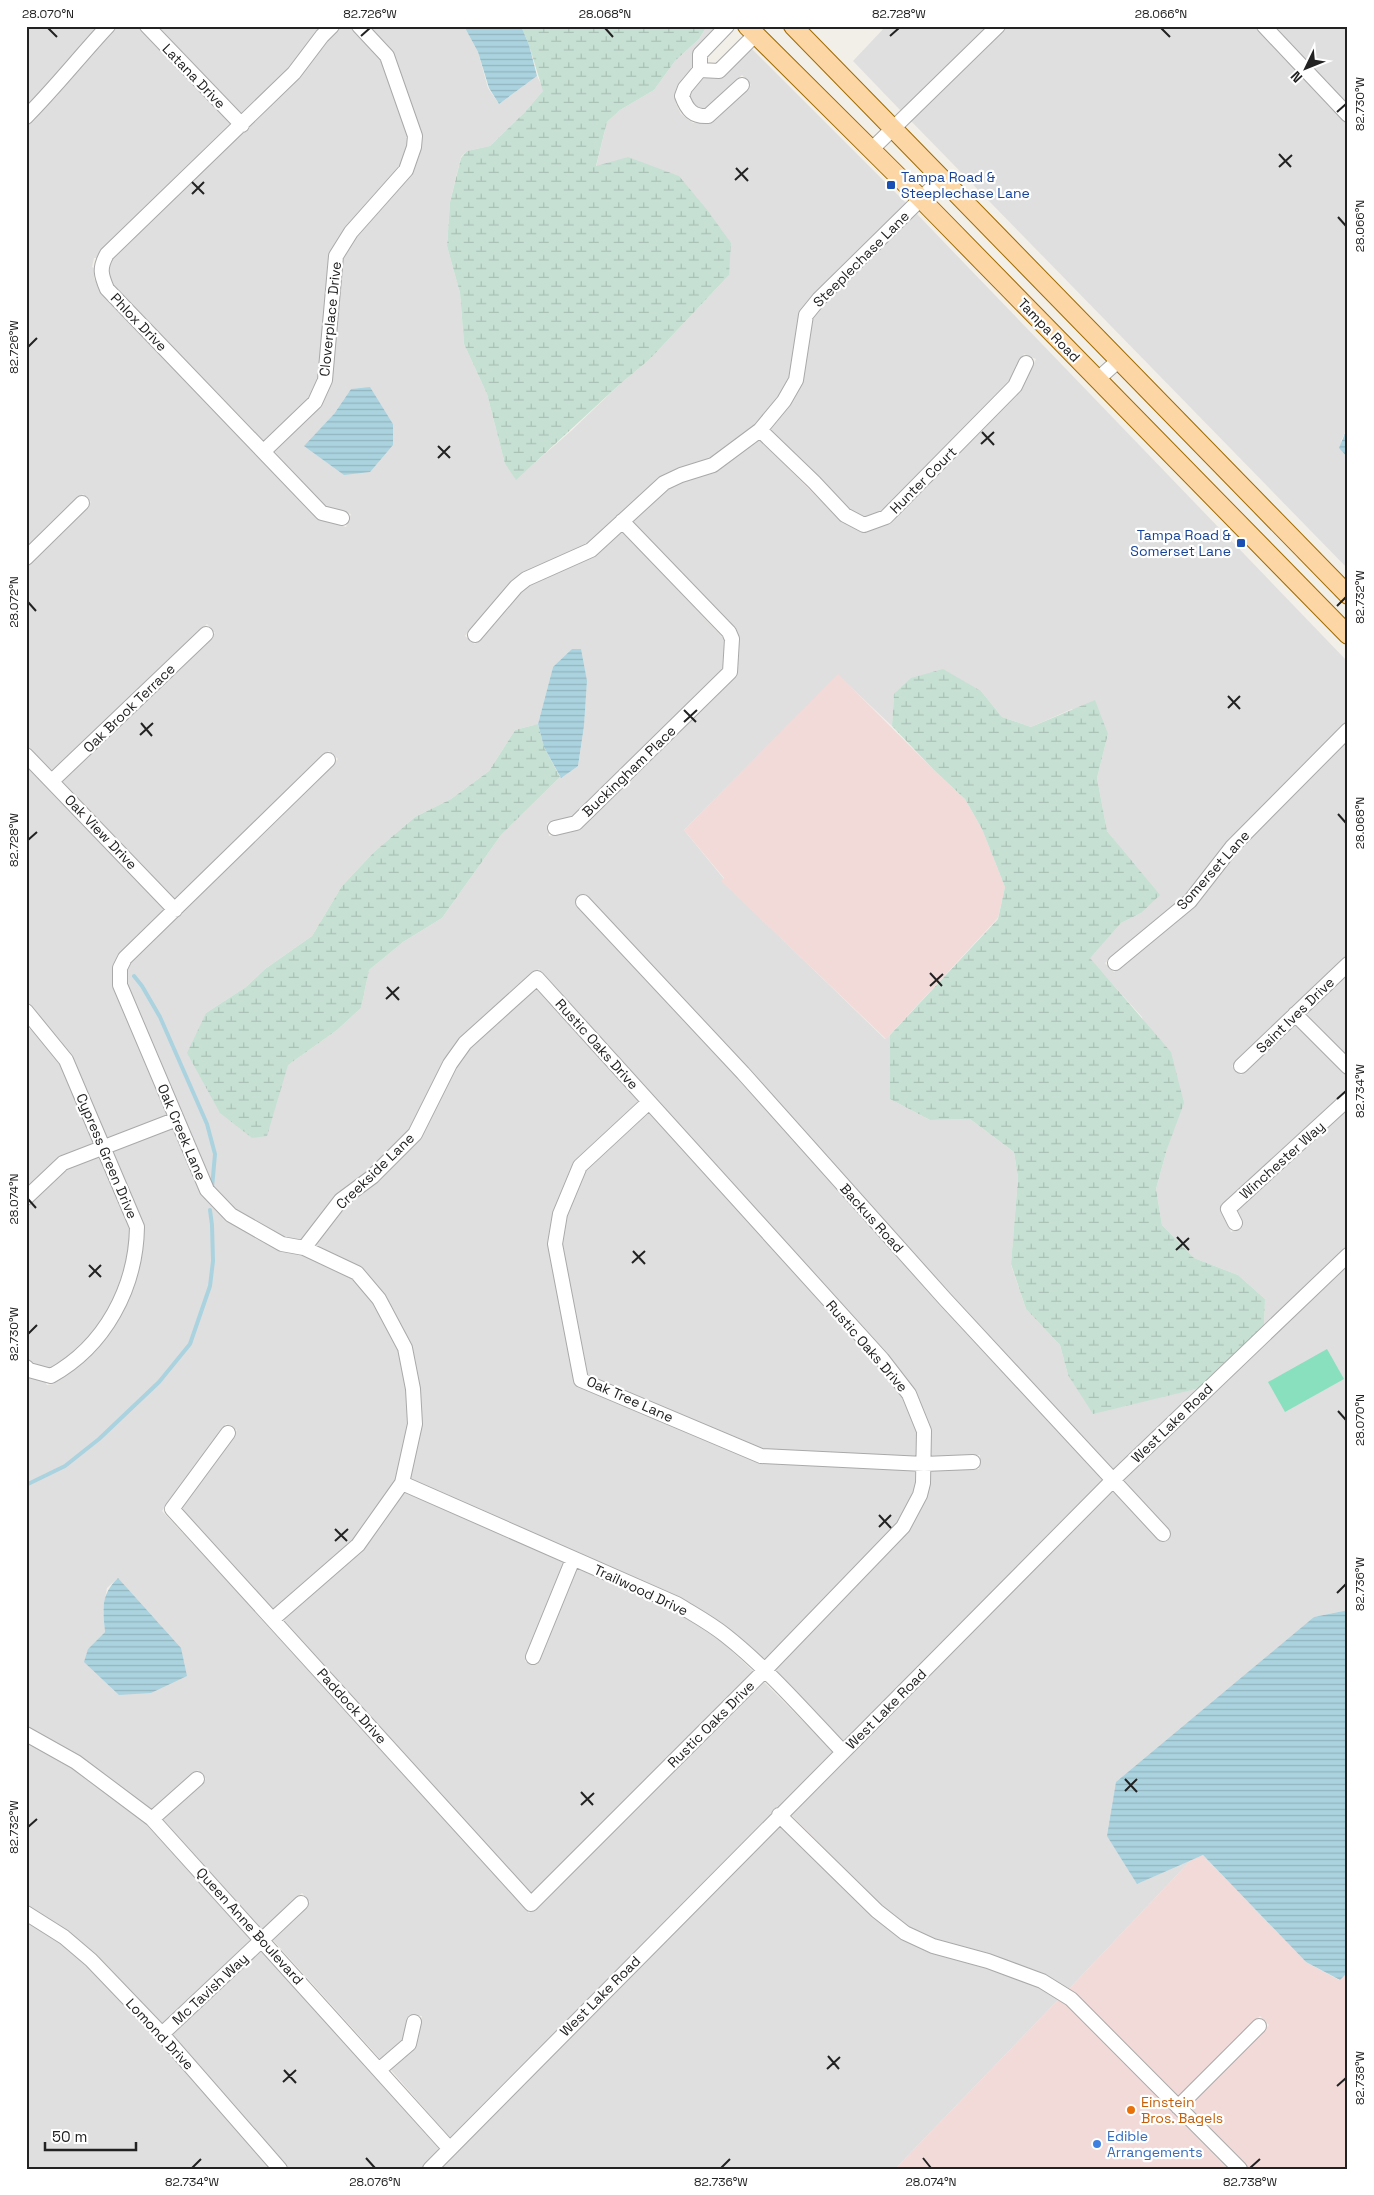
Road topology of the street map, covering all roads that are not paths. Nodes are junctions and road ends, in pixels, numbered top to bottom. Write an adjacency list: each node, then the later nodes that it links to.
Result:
1 (108, 26): 13 (street)
2 (147, 26): 14 (street, Latana Drive)
3 (332, 26): 14 (street, Phlox Drive)
4 (358, 26): 23 (street, Cloverplace Drive)
5 (727, 26): 10 (street)
6 (793, 26): 15 (main road)
7 (998, 26): 15 (street)
8 (1264, 26): 12 (street)
9 (751, 30): 10 (street); 16 (main road, Tampa Road)
10 (700, 70): 11 (street)
11 (742, 85)
12 (1348, 115)
13 (26, 117)
14 (242, 125): 23 (street, Phlox Drive)
15 (895, 128): 16 (street); 17 (main road)
16 (872, 149): 18 (main road, Tampa Road)
17 (942, 178): 18 (street, Steeplechase Lane); 19 (main road)
18 (921, 199): 21 (main road, Tampa Road); 22 (street, Steeplechase Lane)
19 (1119, 360): 21 (street); 28 (main road)
20 (1026, 363): 22 (street, Hunter Court)
21 (1098, 380): 31 (main road, Tampa Road)
22 (760, 430): 26 (street, Steeplechase Lane)
23 (264, 451): 25 (street, Phlox Drive)
24 (82, 503): 27 (street)
25 (342, 518)
26 (622, 521): 30 (street, Steeplechase Lane); 36 (street, Buckingham Place)
27 (26, 558)
28 (1348, 595)
29 (206, 634): 35 (street, Oak Brook Terrace)
30 (474, 635)
31 (1348, 635)
32 (1348, 730): 39 (street, Somerset Lane)
33 (26, 755): 35 (street, Oak View Drive)
34 (328, 760): 38 (street, Oak Creek Lane)
35 (52, 782): 38 (street, Oak View Drive)
36 (555, 828)
37 (583, 902): 58 (street, Backus Road)
38 (175, 910): 48 (street, Oak Creek Lane)
39 (1115, 963)
40 (1348, 964): 42 (street, Saint Ives Drive)
41 (537, 978): 47 (street, Rustic Oaks Drive); 52 (street, Creekside Lane)
42 (1295, 1014): 44 (street, Saint Ives Drive); 45 (street)
43 (28, 1017): 49 (street, Cypress Green Drive)
44 (1242, 1066)
45 (1348, 1067)
46 (1348, 1099): 51 (street, Winchester Way)
47 (648, 1102): 57 (street, Rustic Oaks Drive); 57 (street, Oak Tree Lane)
48 (177, 1119): 49 (street); 52 (street, Oak Creek Lane)
49 (104, 1149): 50 (street); 54 (street, Cypress Green Drive)
50 (26, 1198)
51 (1234, 1224)
52 (304, 1248): 59 (street, Oak Creek Lane)
53 (1348, 1255): 58 (street, West Lake Road)
54 (26, 1367)
55 (228, 1433): 62 (street, Paddock Drive)
56 (973, 1462): 57 (street)
57 (924, 1464): 64 (street, Rustic Oaks Drive)
58 (1113, 1480): 60 (street, Backus Road); 66 (street, West Lake Road)
59 (402, 1483): 61 (street, Trailwood Drive); 62 (street, Oak Creek Lane)
60 (1163, 1534)
61 (573, 1559): 63 (street); 64 (street, Trailwood Drive)
62 (273, 1619): 71 (street, Paddock Drive)
63 (533, 1657)
64 (764, 1671): 66 (street, Trailwood Drive); 71 (street, Rustic Oaks Drive)
65 (26, 1734): 69 (street, Queen Anne Boulevard)
66 (843, 1752): 68 (street, West Lake Road)
67 (197, 1779): 69 (street)
68 (779, 1815): 78 (street); 79 (street, West Lake Road)
69 (152, 1819): 73 (street, Queen Anne Boulevard)
70 (301, 1903): 73 (street, Mc Tavish Way)
71 (531, 1904)
72 (26, 1914): 76 (street, Lomond Drive)
73 (262, 1939): 76 (street, Mc Tavish Way); 77 (street, Queen Anne Boulevard)
74 (414, 2022): 77 (street)
75 (1259, 2026): 78 (street)
76 (162, 2034): 80 (street, Lomond Drive)
77 (380, 2069): 79 (street, Queen Anne Boulevard)
78 (1178, 2107): 82 (street)
79 (449, 2148): 81 (street, West Lake Road)
80 (280, 2169)
81 (430, 2169)
82 (1240, 2169)

